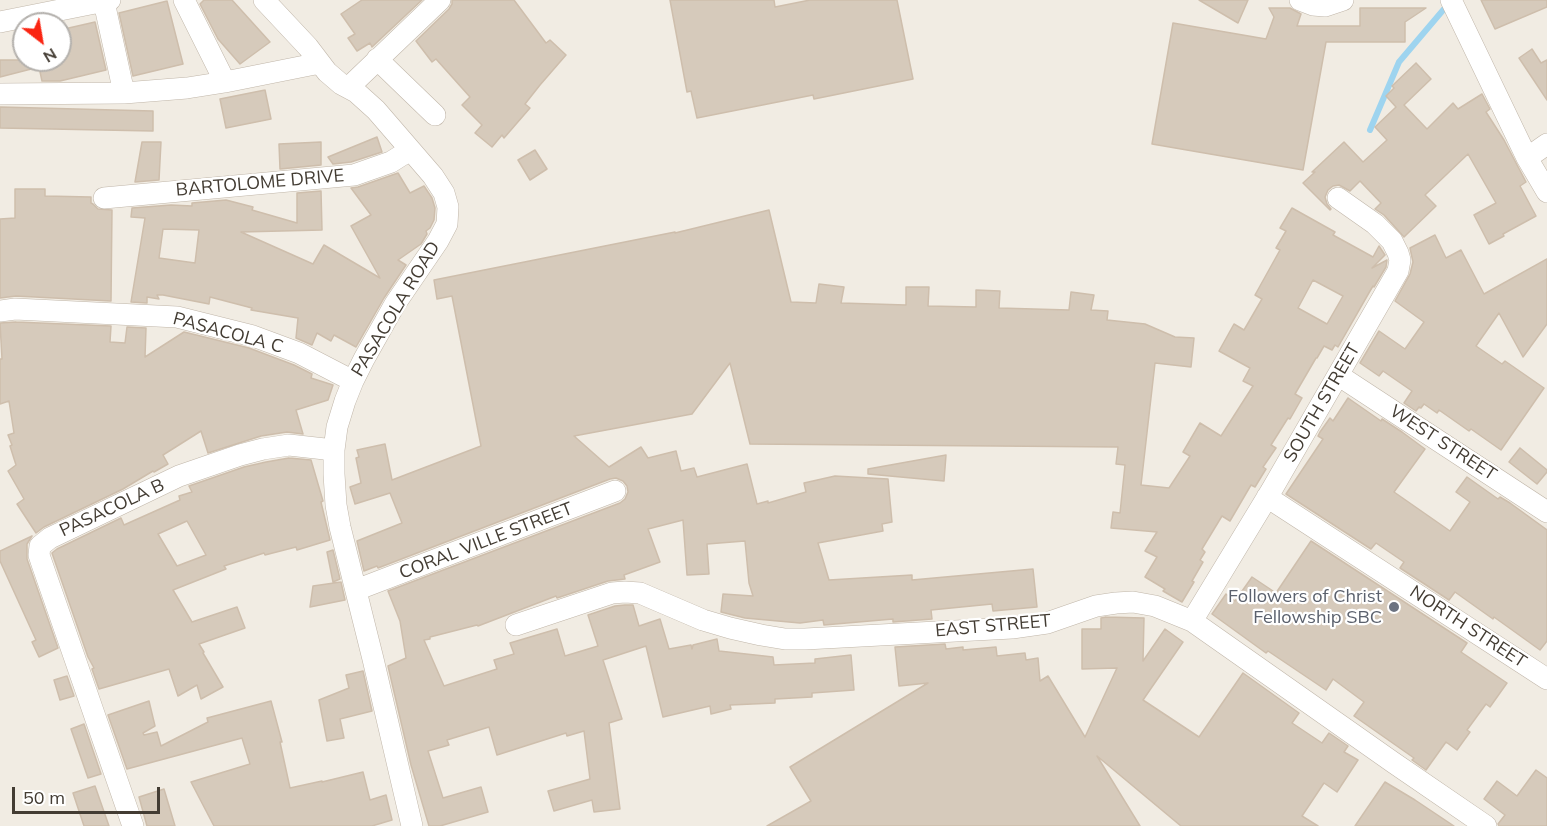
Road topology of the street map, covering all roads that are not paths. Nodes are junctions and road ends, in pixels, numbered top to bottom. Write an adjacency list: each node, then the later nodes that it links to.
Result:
1 (184, 0): 11 (street)
2 (264, 0): 10 (street, PASACOLA ROAD)
3 (440, 0): 9 (street)
4 (1300, 0): 5 (street)
5 (1343, 0)
6 (1451, 0): 18 (street)
7 (107, 1): 8 (street); 13 (street)
8 (0, 22)
9 (378, 59): 12 (street); 15 (street)
10 (320, 63): 11 (street); 12 (street, PASACOLA ROAD)
11 (225, 82): 13 (street)
12 (349, 87): 17 (street, PASACOLA ROAD)
13 (124, 93): 14 (street)
14 (0, 94)
15 (435, 115)
16 (1547, 144): 18 (street)
17 (410, 150): 20 (street, BARTOLOME DRIVE); 24 (street, PASACOLA ROAD)
18 (1527, 158): 19 (street)
19 (1547, 192)
20 (104, 198)
21 (1338, 198): 23 (street, SOUTH STREET)
22 (0, 311): 24 (street, PASACOLA C)
23 (1338, 375): 27 (street, SOUTH STREET); 28 (street, WEST STREET)
24 (348, 378): 25 (street, PASACOLA ROAD)
25 (334, 450): 29 (street, PASACOLA ROAD); 33 (street, PASACOLA B)
26 (615, 491): 29 (street, CORAL VILLE STREET)
27 (1268, 497): 30 (street, SOUTH STREET); 32 (street, NORTH STREET)
28 (1547, 512)
29 (356, 590): 34 (street, PASACOLA ROAD)
30 (1192, 621): 31 (street, EAST STREET); 35 (street, EAST STREET)
31 (516, 625)
32 (1546, 675)
33 (133, 826)
34 (412, 826)
35 (1486, 826)

